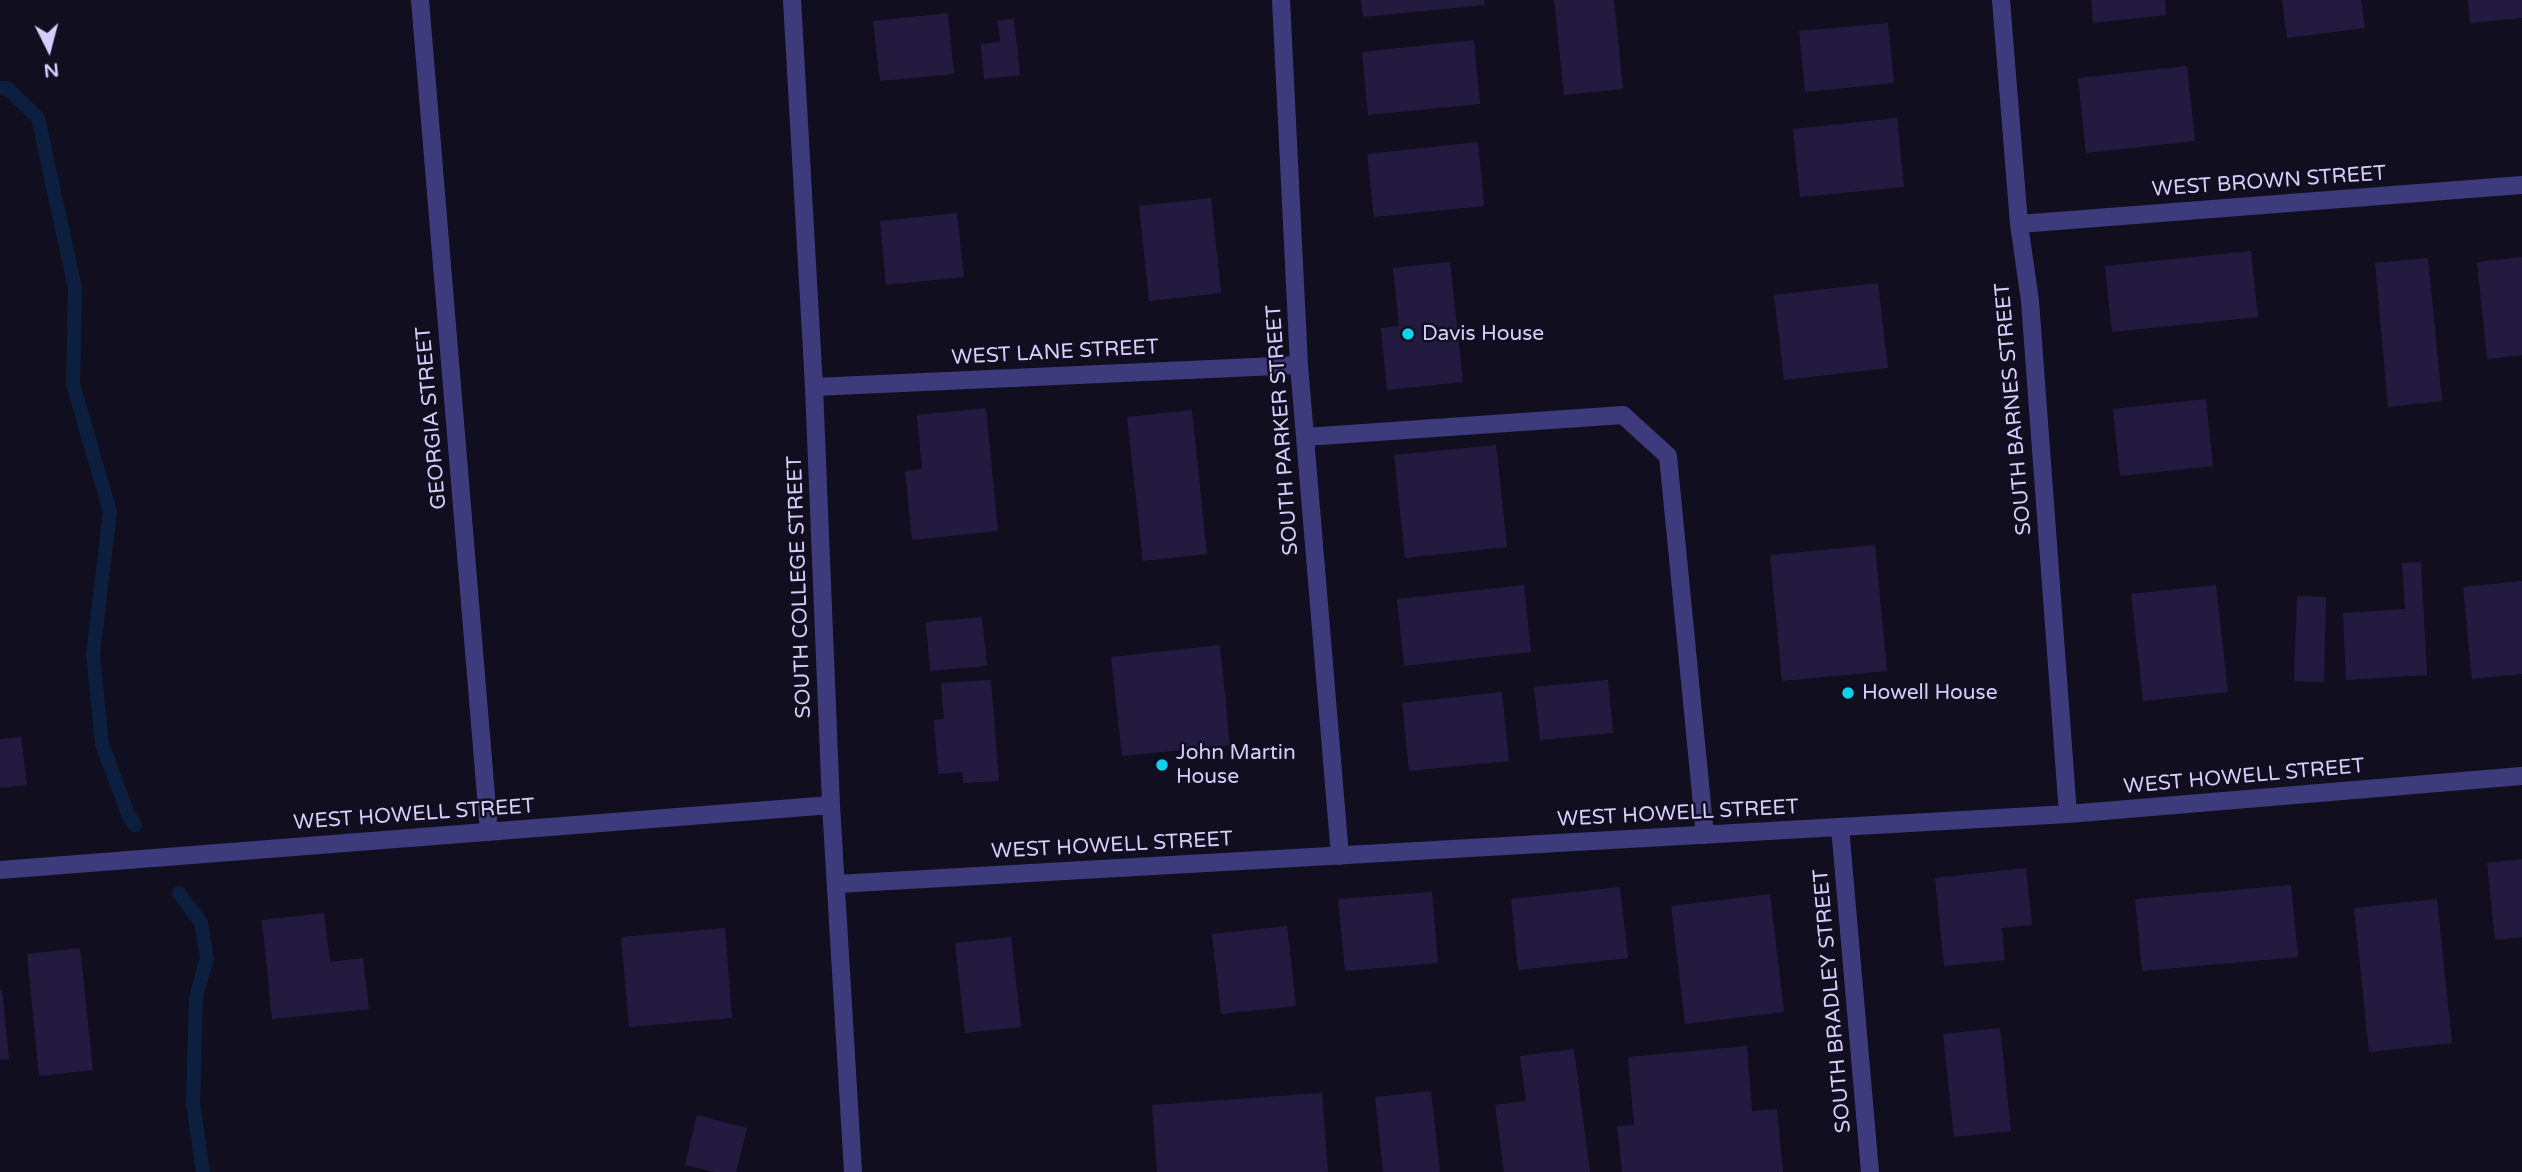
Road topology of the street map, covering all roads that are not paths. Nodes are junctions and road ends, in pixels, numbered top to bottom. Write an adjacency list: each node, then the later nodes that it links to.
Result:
1 (420, 0): 14 (street, GEORGIA STREET)
2 (792, 0): 8 (street, SOUTH COLLEGE STREET)
3 (1282, 0): 7 (street, SOUTH PARKER STREET)
4 (2001, 0): 6 (street, SOUTH BARNES STREET)
5 (2522, 185): 6 (street, WEST BROWN STREET)
6 (2019, 224): 12 (street, SOUTH BARNES STREET)
7 (1298, 365): 8 (street, WEST LANE STREET); 9 (street, SOUTH PARKER STREET)
8 (814, 387): 11 (street, SOUTH COLLEGE STREET)
9 (1305, 437): 15 (street); 16 (street, SOUTH PARKER STREET)
10 (2522, 776): 12 (street, WEST HOWELL STREET)
11 (831, 805): 14 (street, WEST HOWELL STREET); 18 (street, SOUTH COLLEGE STREET)
12 (2068, 814): 13 (street, WEST HOWELL STREET)
13 (1840, 827): 15 (street, WEST HOWELL STREET); 20 (street, SOUTH BRADLEY STREET)
14 (489, 832): 17 (street, WEST HOWELL STREET)
15 (1705, 835): 16 (street, WEST HOWELL STREET)
16 (1340, 856): 18 (street, WEST HOWELL STREET)
17 (0, 870)
18 (837, 884): 19 (street, SOUTH COLLEGE STREET)
19 (853, 1172)
20 (1870, 1172)

